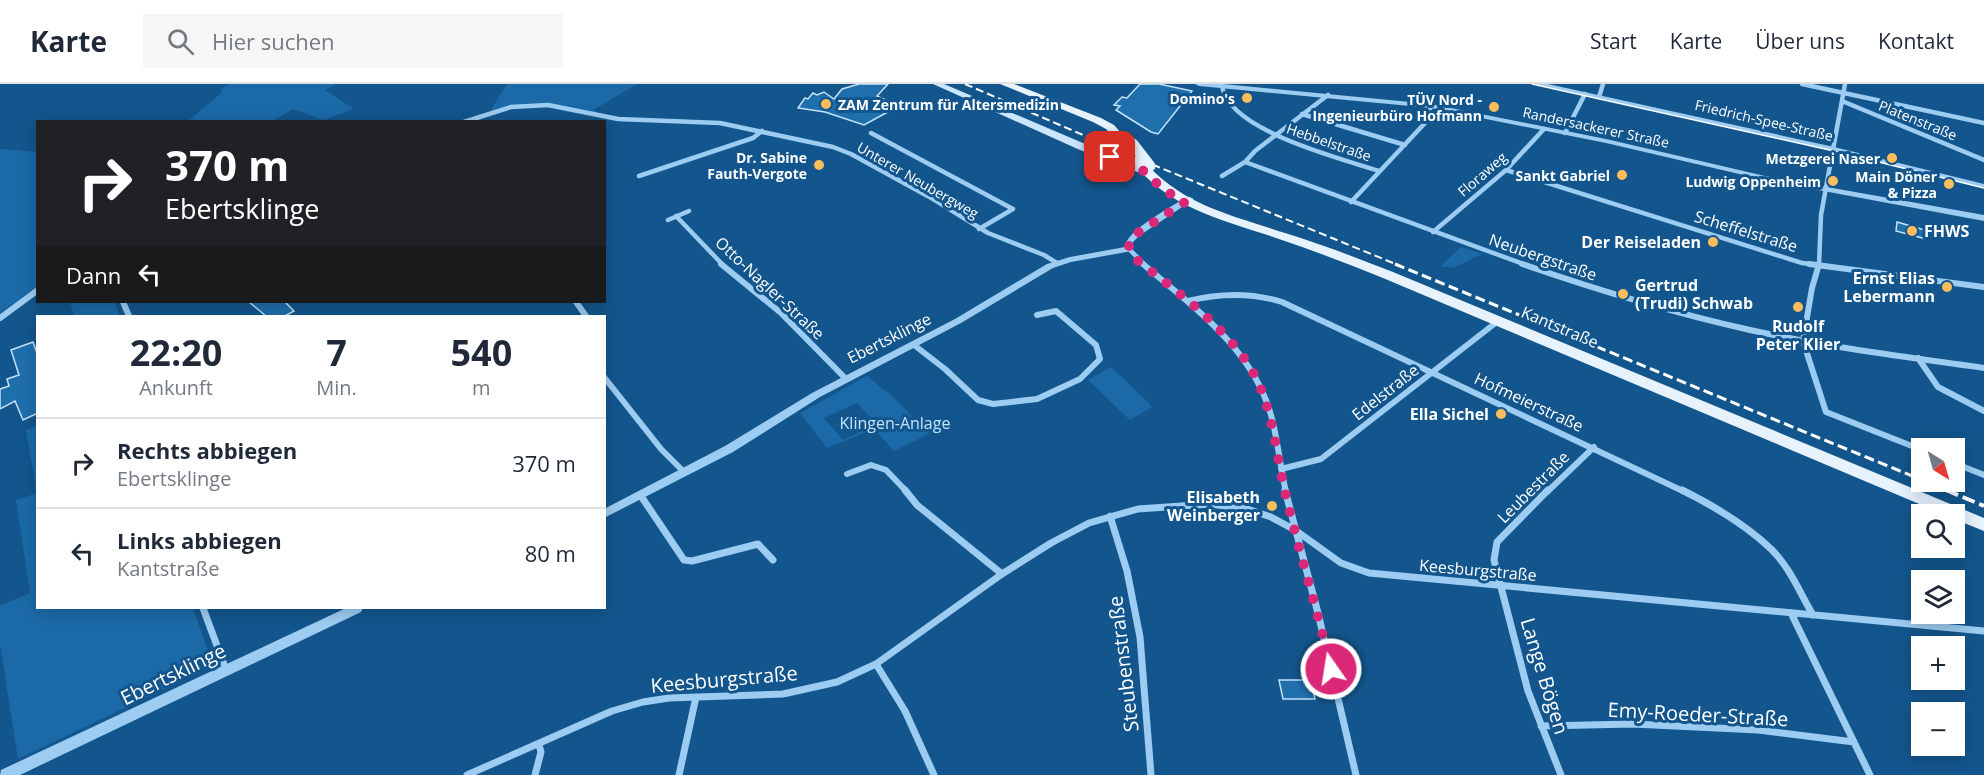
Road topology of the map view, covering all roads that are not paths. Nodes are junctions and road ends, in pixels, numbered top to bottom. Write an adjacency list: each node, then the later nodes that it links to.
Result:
1 (937, 84): 29 (main road, Kantstraße)
2 (1005, 84): 26 (main road)
3 (1016, 84): 14 (main road)
4 (1035, 84): 14 (main road)
5 (1198, 84): 10 (street, Randersackerer Straße)
6 (1538, 84): 12 (street, Friedrich-Spee-Straße)
7 (1603, 84): 15 (street)
8 (1802, 84): 11 (street)
9 (1845, 84): 11 (street)
10 (1222, 86): 13 (street, Randersackerer Straße); 25 (street, Hebbelstraße)
11 (1844, 93): 16 (street); 20 (street)
12 (1585, 94): 15 (street, Friedrich-Spee-Straße); 24 (street)
13 (1328, 95): 17 (street, Randersackerer Straße); 18 (street)
14 (1049, 96): 26 (main road)
15 (1599, 97): 28 (street, Friedrich-Spee-Straße)
16 (1842, 101): 28 (street); 30 (street, Platenstraße)
17 (1431, 106): 21 (street, Randersackerer Straße); 27 (street)
18 (1302, 114): 25 (street); 27 (street)
19 (470, 120): 22 (street, Unterer Neubergweg)
20 (1984, 123)
21 (1544, 129): 24 (street, Randersackerer Straße); 33 (street, Floraweg)
22 (762, 131): 35 (street); 45 (street, Unterer Neubergweg)
23 (871, 133): 45 (street)
24 (1565, 133): 38 (street, Randersackerer Straße)
25 (1275, 134): 31 (street); 34 (street, Hebbelstraße)
26 (1125, 145): 29 (main road, Kantstraße); 32 (main road, bridge); 32 (main road)
27 (1405, 145): 34 (street)
28 (1834, 149): 37 (street, Friedrich-Spee-Straße); 38 (street)
29 (1091, 151): 32 (main road, Kantstraße)
30 (1984, 160)
31 (1245, 162): 36 (street); 40 (street, Neubergstraße)
32 (1148, 169): 39 (main road, Kantstraße)
33 (1506, 170): 46 (street, Floraweg); 49 (street, Scheffelstraße)
34 (1379, 171): 40 (street)
35 (639, 176)
36 (1222, 176)
37 (1984, 186)
38 (1828, 190): 43 (street, Randersackerer Straße); 49 (street)
39 (1188, 201): 47 (street); 55 (main road, Kantstraße); 76 (main road)
40 (1351, 202): 46 (street, Neubergstraße)
41 (689, 211): 42 (street)
42 (676, 216): 44 (street); 61 (street, Otto-Nagler-Straße)
43 (1984, 218)
44 (668, 220)
45 (979, 229): 48 (street, Unterer Neubergweg)
46 (1433, 232): 56 (street, Neubergstraße)
47 (1129, 249): 48 (street, Ebertsklinge); 52 (street)
48 (1057, 263): 57 (street, Ebertsklinge)
49 (1819, 265): 50 (street, Scheffelstraße); 56 (street)
50 (1984, 287)
51 (36, 291): 54 (street)
52 (1188, 301): 60 (street, Hofmeierstraße); 67 (street)
53 (1037, 315): 57 (street)
54 (0, 318)
55 (1498, 321): 60 (street, Edelstraße); 72 (main road, Kantstraße)
56 (1803, 341): 58 (street, Neubergstraße); 64 (street)
57 (914, 345): 61 (street, Ebertsklinge)
58 (1918, 358): 59 (street, Neubergstraße); 63 (street)
59 (1984, 368)
60 (1433, 372): 65 (street, Hofmeierstraße); 67 (street, Edelstraße)
61 (846, 379): 68 (street, Ebertsklinge)
62 (606, 380): 68 (street)
63 (1984, 411)
64 (1911, 446)
65 (1594, 447): 83 (street, Leubestraße); 87 (street, Hofmeierstraße)
66 (1965, 467): 70 (street)
67 (1281, 468): 79 (street)
68 (685, 473): 71 (street, Ebertsklinge)
69 (847, 474): 82 (street)
70 (1984, 475)
71 (640, 496): 74 (street, Ebertsklinge); 81 (street)
72 (1916, 497): 73 (main road); 78 (main road)
73 (1929, 504)
74 (606, 513)
75 (1110, 516): 79 (street, Keesburgstraße); 82 (street, Keesburgstraße); 100 (street, Steubenstraße)
76 (1984, 518)
77 (1965, 524): 80 (main road)
78 (1984, 525)
79 (1295, 530): 83 (street, Keesburgstraße); 101 (street)
80 (1984, 533)
81 (773, 560)
82 (1002, 574): 89 (street, Keesburgstraße)
83 (1500, 585): 86 (street, Keesburgstraße); 92 (street, Lange Bögen)
84 (203, 609): 90 (street)
85 (355, 609): 90 (street, Ebertsklinge)
86 (1791, 613): 87 (street, Keesburgstraße); 93 (street)
87 (1813, 615): 88 (street, Keesburgstraße)
88 (1984, 631)
89 (876, 664): 91 (street, Keesburgstraße); 99 (street)
90 (226, 670): 95 (street, Ebertsklinge)
91 (696, 698): 94 (street, Keesburgstraße); 98 (street)
92 (1541, 726): 93 (street, Emy-Roeder-Straße); 102 (street, Lange Bögen)
93 (1854, 742): 103 (street)
94 (539, 745): 96 (street, Keesburgstraße); 97 (street)
95 (6, 775)
96 (467, 775)
97 (535, 775)
98 (679, 775)
99 (934, 775)
100 (1151, 775)
101 (1356, 775)
102 (1561, 775)
103 (1870, 775)

